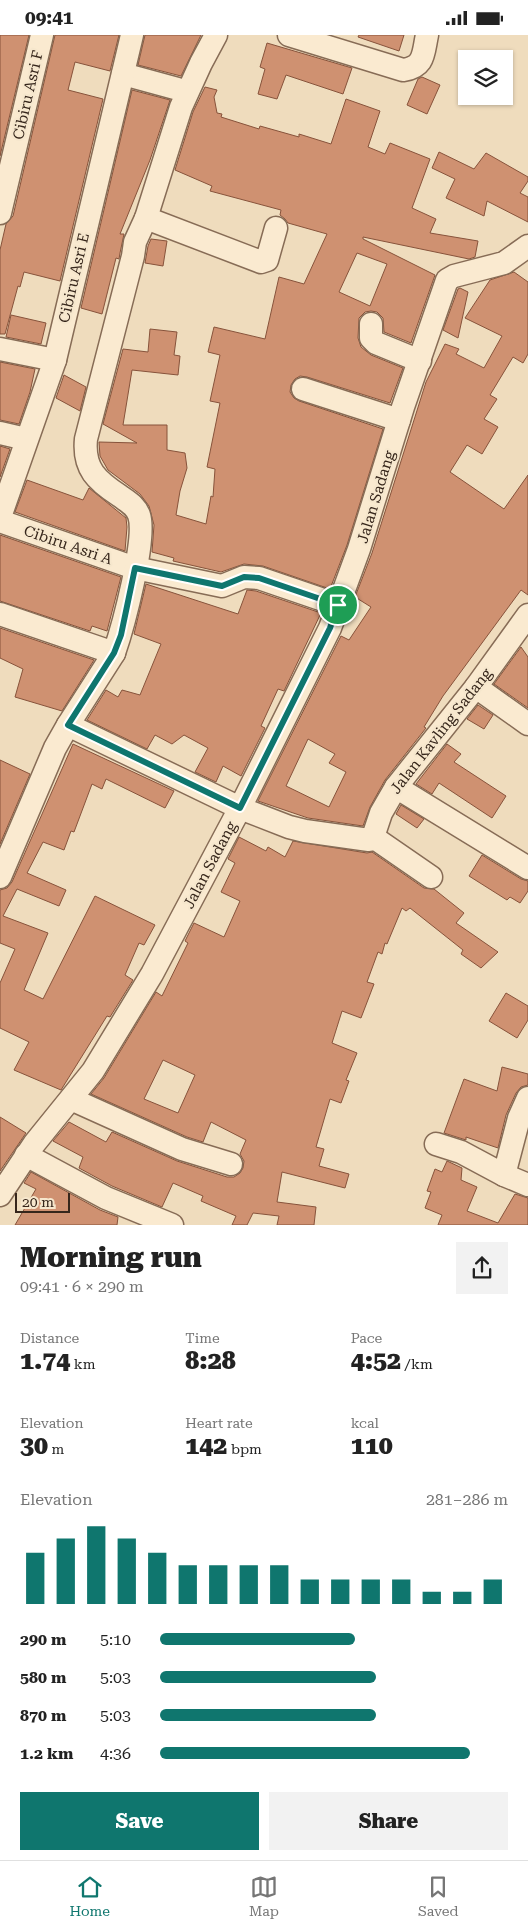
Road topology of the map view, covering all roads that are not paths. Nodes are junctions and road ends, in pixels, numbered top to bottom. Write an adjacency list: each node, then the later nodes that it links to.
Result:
1 (42, 35): 8 (street, Cibiru Asri F)
2 (132, 35): 6 (street, Cibiru Asri E)
3 (216, 35): 9 (street)
4 (289, 35): 5 (street)
5 (427, 35)
6 (123, 74): 7 (street); 14 (street, Cibiru Asri E)
7 (178, 89)
8 (0, 213)
9 (146, 218): 10 (street); 22 (street)
10 (276, 228)
11 (528, 246): 15 (street, Jalan Sadang)
12 (371, 324): 15 (street)
13 (0, 349): 14 (street)
14 (55, 360): 19 (street, Cibiru Asri E)
15 (420, 361): 17 (street, Jalan Sadang)
16 (303, 389): 17 (street)
17 (400, 420): 23 (street, Jalan Sadang)
18 (0, 433): 19 (street)
19 (26, 439): 20 (street, Cibiru Asri E)
20 (0, 517)
21 (0, 521): 22 (street, Cibiru Asri A)
22 (135, 568): 23 (street, Cibiru Asri A); 26 (street)
23 (338, 605): 31 (street, Jalan Sadang)
24 (0, 614): 26 (street)
25 (528, 615): 27 (street, Jalan Kavling Sadang)
26 (114, 653): 29 (street)
27 (476, 687): 28 (street); 30 (street, Jalan Kavling Sadang)
28 (528, 723)
29 (68, 725): 31 (street); 34 (street)
30 (396, 787): 32 (street, Jalan Kavling Sadang); 33 (street)
31 (240, 808): 32 (street); 37 (street, Jalan Sadang)
32 (373, 837): 35 (street)
33 (528, 868)
34 (0, 877)
35 (431, 877)
36 (528, 1098): 41 (street)
37 (71, 1099): 39 (street, Jalan Sadang); 40 (street)
38 (436, 1144): 41 (street)
39 (26, 1155): 43 (street, Jalan Sadang); 44 (street)
40 (231, 1164)
41 (504, 1175): 42 (street)
42 (528, 1185)
43 (0, 1195)
44 (172, 1225)

